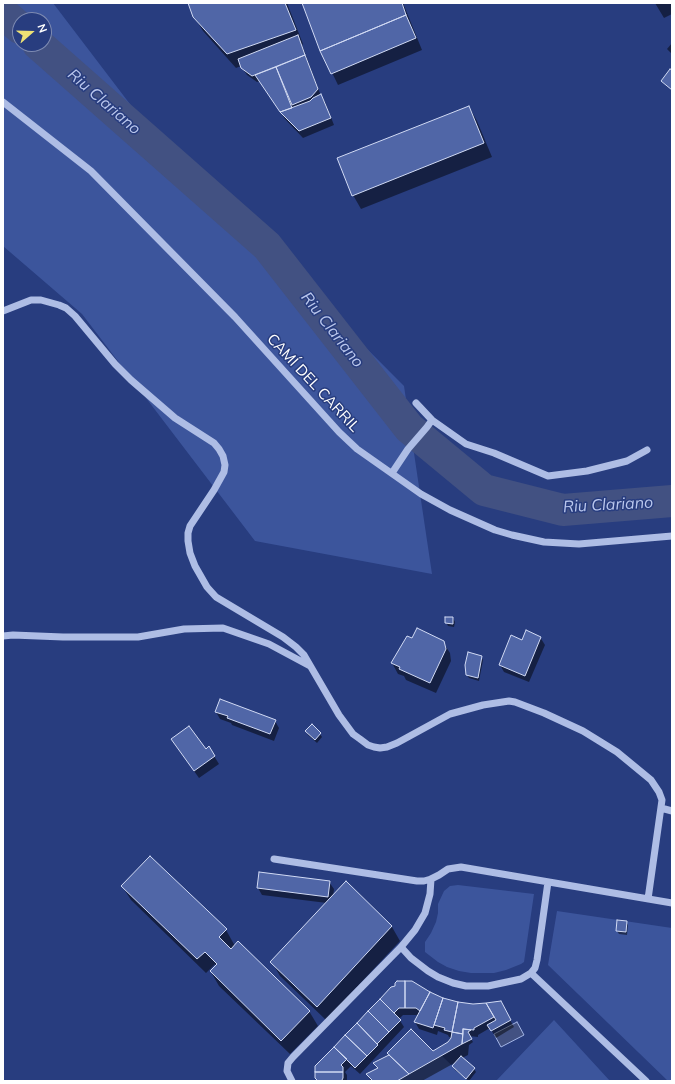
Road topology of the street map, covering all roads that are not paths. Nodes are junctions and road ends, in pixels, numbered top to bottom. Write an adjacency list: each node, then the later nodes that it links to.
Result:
1 (3, 102): 6 (street, CAMÍ DEL CARRIL)
2 (3, 311): 9 (street)
3 (416, 403): 4 (street)
4 (432, 420): 5 (street); 6 (street)
5 (647, 450)
6 (392, 473): 7 (street, CAMÍ DEL CARRIL)
7 (672, 536)
8 (3, 636): 9 (street)
9 (311, 667): 10 (street)
10 (661, 808): 11 (street); 15 (street)
11 (672, 811)
12 (274, 859): 13 (street)
13 (431, 879): 14 (street); 17 (street)
14 (548, 882): 15 (street); 18 (street)
15 (648, 899): 16 (street)
16 (672, 903)
17 (401, 947): 18 (street); 19 (street)
18 (531, 973): 20 (street)
19 (292, 1081)
20 (646, 1081)

